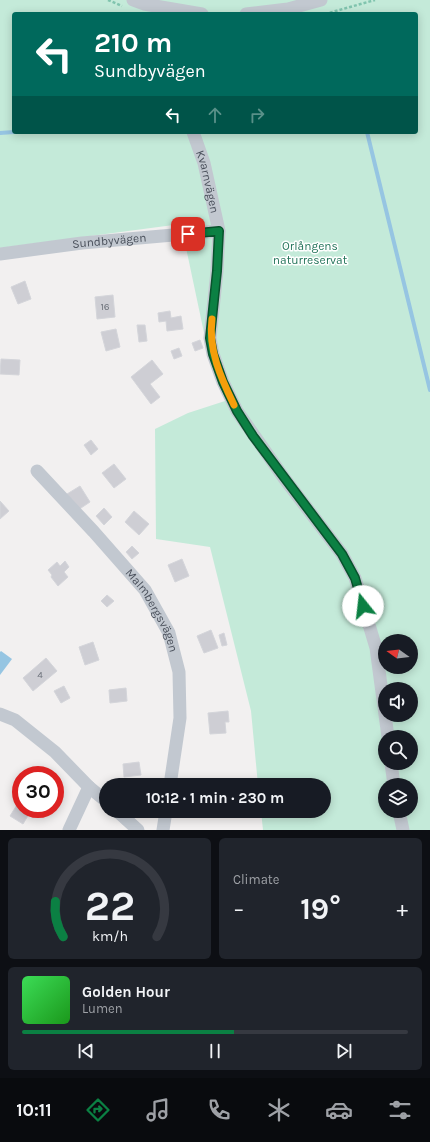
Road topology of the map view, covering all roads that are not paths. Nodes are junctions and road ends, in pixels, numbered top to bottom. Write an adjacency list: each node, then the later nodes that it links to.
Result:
1 (321, 0): 4 (street)
2 (141, 6): 3 (street)
3 (187, 12)
4 (263, 12)
5 (194, 134): 6 (street, Kvarnvägen)
6 (219, 231): 7 (street, Sundbyvägen); 10 (street, Kvarnvägen)
7 (0, 254)
8 (37, 471): 11 (street, Malmbergsvägen)
9 (0, 714): 12 (street)
10 (387, 730)
11 (171, 778)
12 (89, 787): 13 (street); 17 (street)
13 (99, 796)
14 (125, 818): 18 (street)
15 (165, 818): 19 (street)
16 (400, 818): 20 (street)
17 (69, 830)
18 (138, 830)
19 (163, 830)
20 (402, 830)

